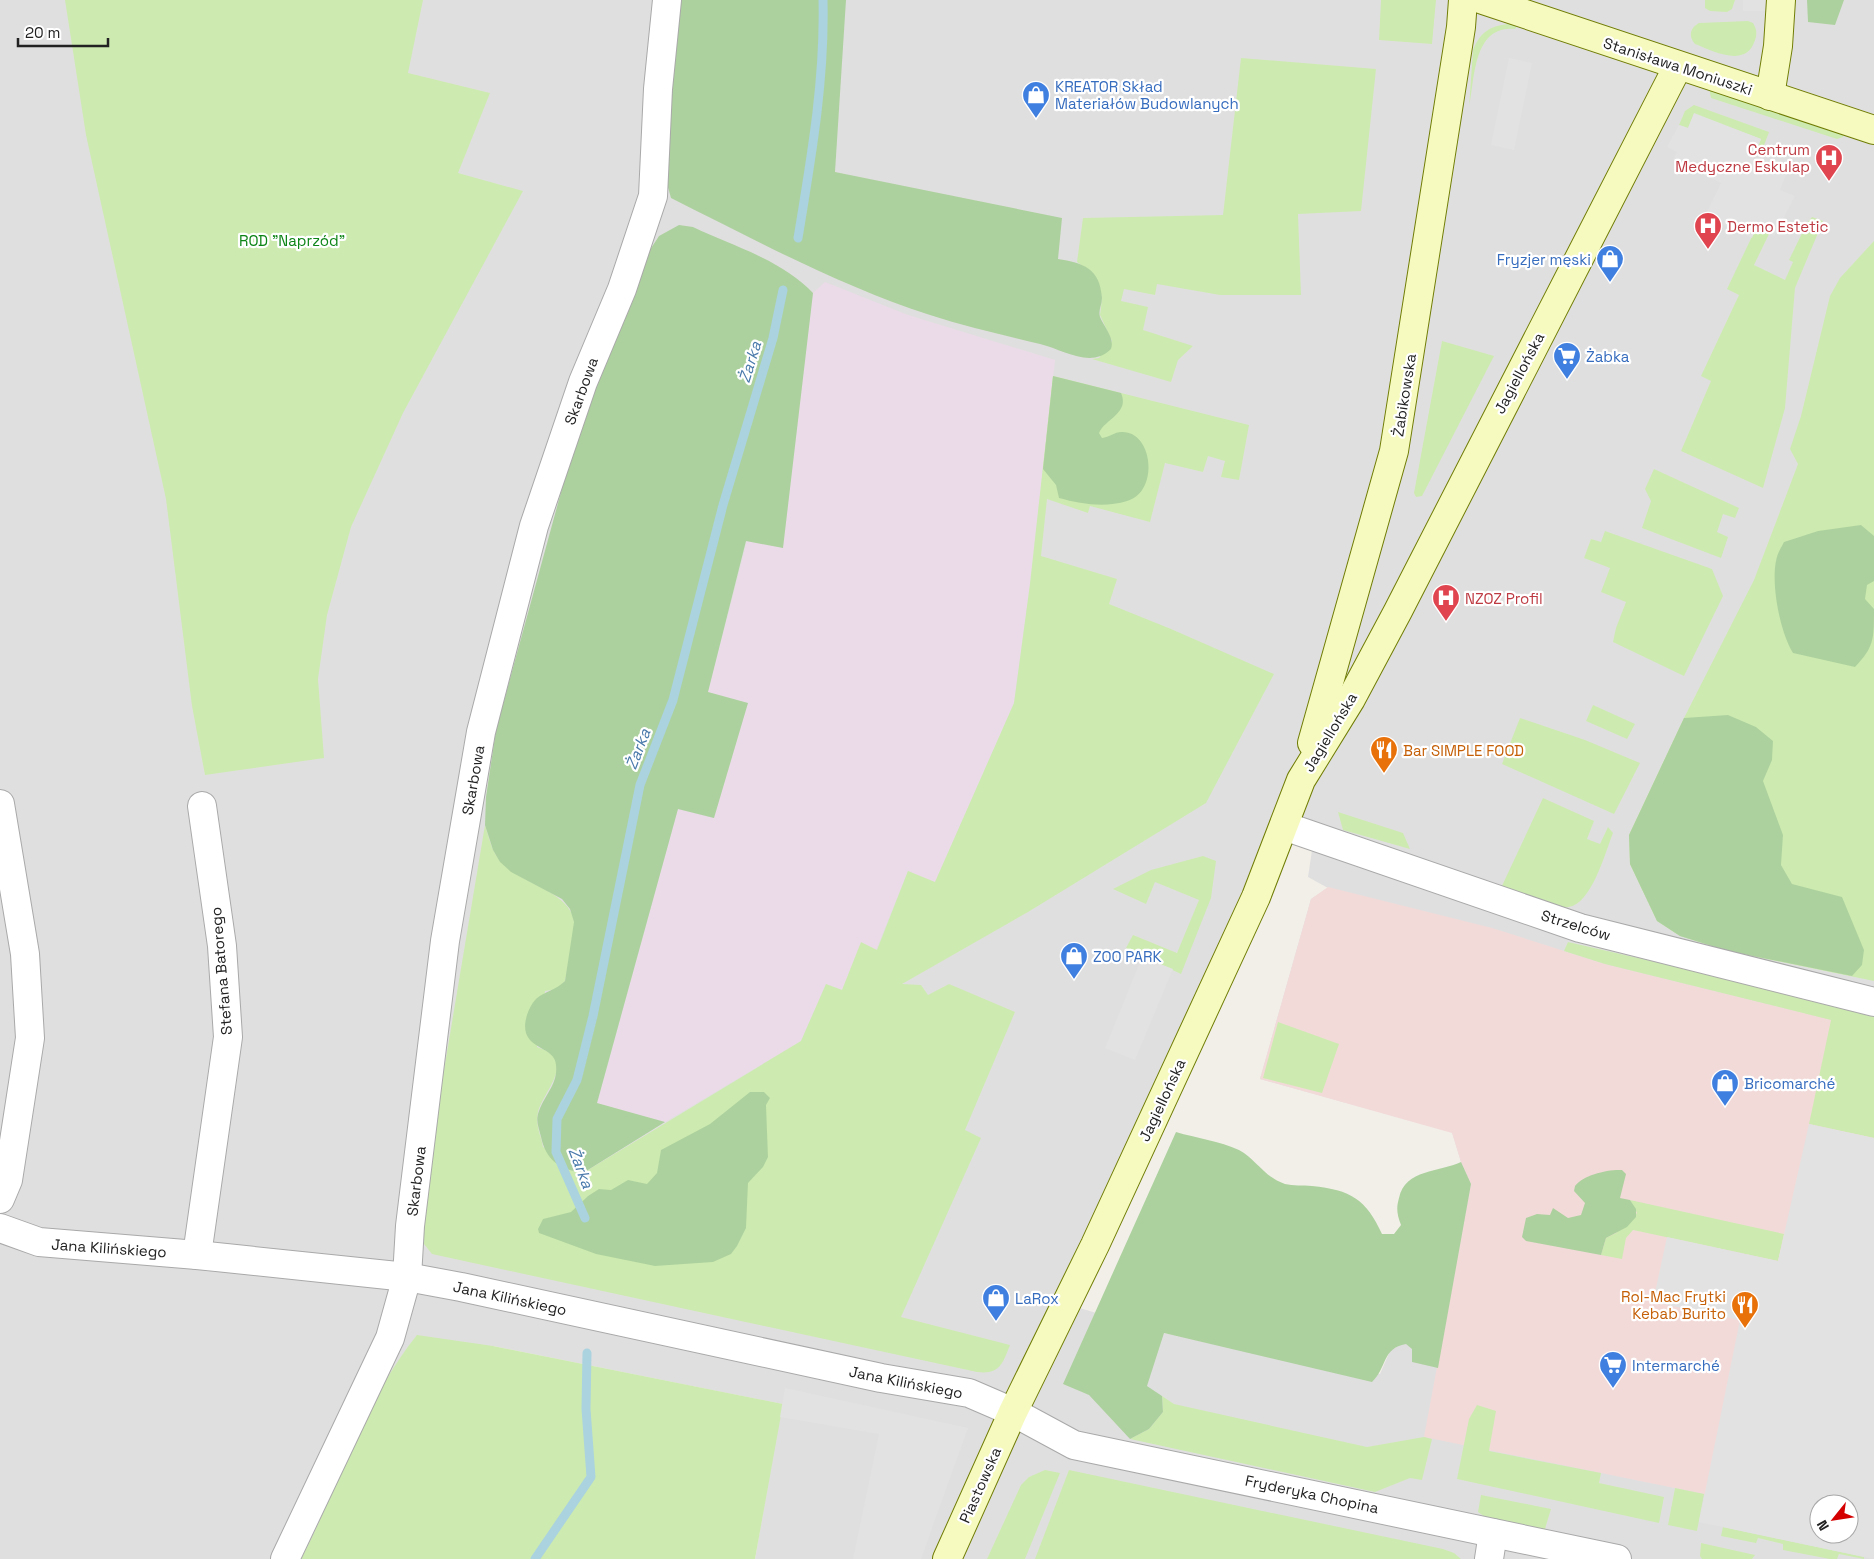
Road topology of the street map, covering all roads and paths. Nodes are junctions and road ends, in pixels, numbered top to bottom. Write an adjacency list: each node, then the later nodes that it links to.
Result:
1 (667, 0): 16 (street, Skarbowa)
2 (1463, 0): 8 (street, Żabikowska)
3 (1483, 0): 5 (street, Stanisława Moniuszki)
4 (1781, 0): 6 (street)
5 (1678, 66): 6 (street, Stanisława Moniuszki); 8 (street, Jagiellońska)
6 (1770, 96): 7 (street, Stanisława Moniuszki)
7 (1874, 130)
8 (1302, 780): 11 (street, Jagiellońska)
9 (0, 804): 13 (street)
10 (202, 806): 15 (street, Stefana Batorego)
11 (1284, 826): 12 (street, Strzelców); 17 (street, Jagiellońska)
12 (1874, 1002)
13 (0, 1199)
14 (0, 1228): 15 (street, Jana Kilińskiego)
15 (197, 1254): 16 (street, Jana Kilińskiego)
16 (407, 1277): 17 (street, Jana Kilińskiego); 19 (street, Skarbowa)
17 (1013, 1412): 18 (street, Fryderyka Chopina); 20 (street, Piastowska)
18 (1491, 1546): 21 (street, Fryderyka Chopina)
19 (285, 1559)
20 (947, 1559)
21 (1617, 1559)

